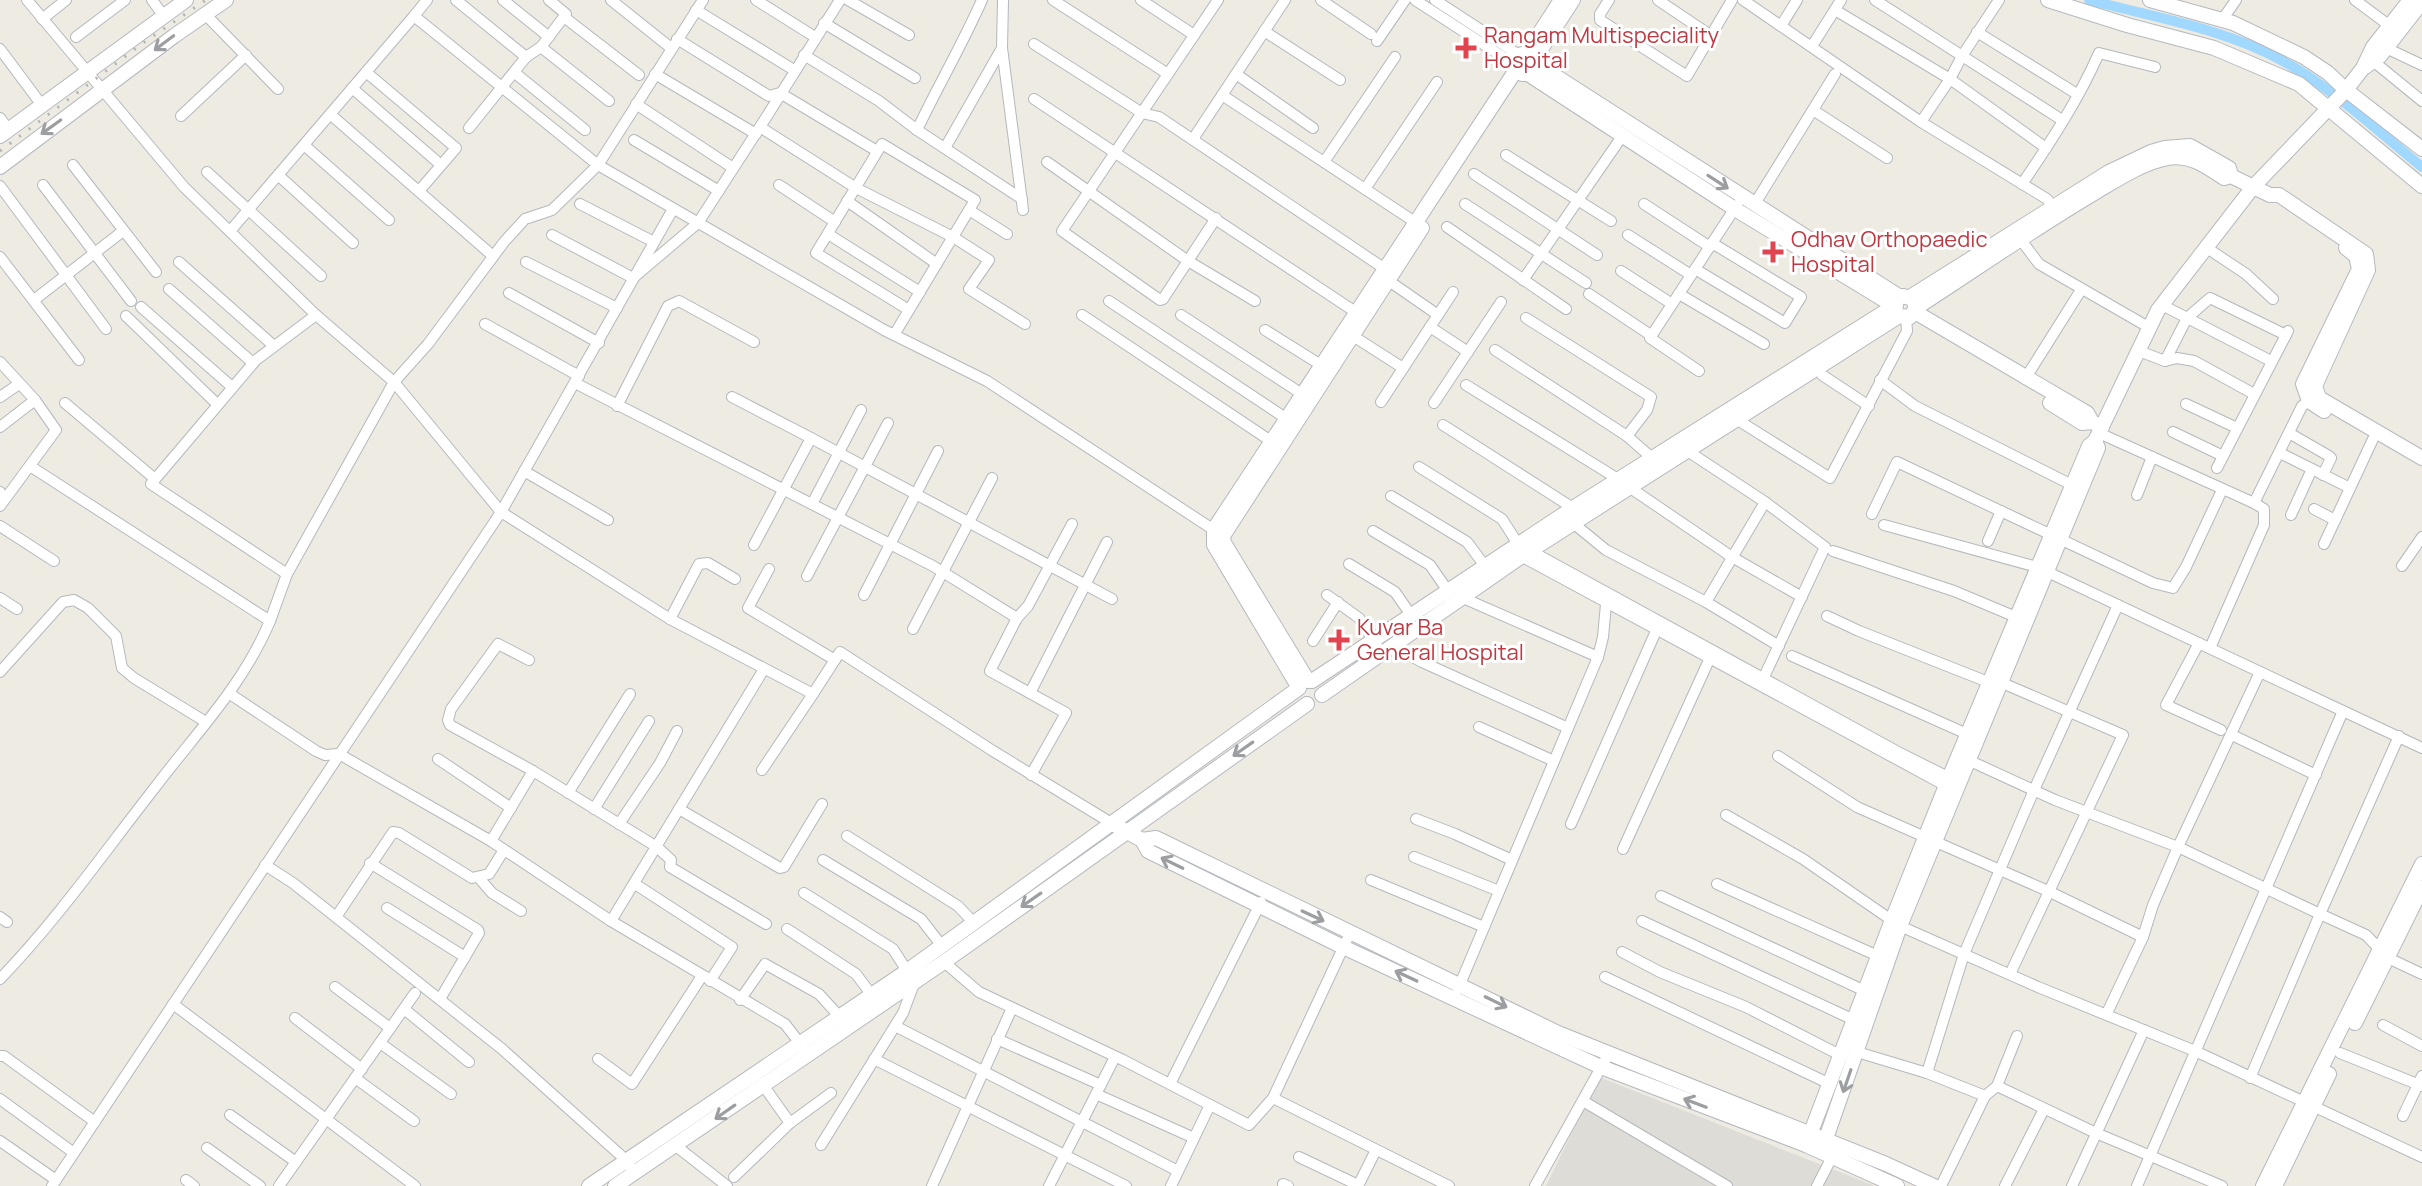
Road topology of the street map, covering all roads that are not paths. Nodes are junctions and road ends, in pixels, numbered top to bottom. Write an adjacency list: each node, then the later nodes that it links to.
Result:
1 (27, 0): 47 (street)
2 (66, 0): 47 (street)
3 (125, 0): 57 (street)
4 (152, 0): 44 (street)
5 (186, 0): 44 (street)
6 (226, 0): 43 (street)
7 (427, 0): 45 (street)
8 (456, 0): 70 (street)
9 (503, 0): 58 (street)
10 (549, 0): 46 (street)
11 (611, 0): 60 (street)
12 (703, 0): 41 (street)
13 (756, 0): 59 (street)
14 (840, 0): 49 (street)
15 (848, 0): 54 (street)
16 (982, 0): 114 (street)
17 (1003, 0): 64 (street)
18 (1053, 0): 81 (street)
19 (1141, 0): 55 (street)
20 (1218, 0): 55 (street)
21 (1285, 0): 52 (street)
22 (1321, 0): 23 (street)
23 (1405, 0)
24 (1415, 0): 72 (street)
25 (1435, 0): 72 (street)
26 (1561, 0): 72 (street)
27 (1573, 0): 72 (street)
28 (1609, 0): 56 (street)
29 (1658, 0): 56 (street)
30 (1732, 0): 56 (street)
31 (1743, 0): 50 (street)
32 (1797, 0): 50 (street)
33 (1841, 0): 42 (street)
34 (1875, 0): 69 (street)
35 (1999, 0): 53 (street)
36 (2048, 0): 102 (street)
37 (2150, 0): 48 (street)
38 (2236, 0): 48 (street)
39 (2355, 0): 51 (street)
40 (2418, 5): 51 (street); 65 (street)
41 (696, 10): 60 (street); 76 (street)
42 (1835, 10): 62 (street); 86 (street)
43 (205, 14): 67 (street); 89 (street, one-way to 89)
44 (163, 15): 78 (street)
45 (414, 16): 77 (street); 91 (street)
46 (564, 17): 58 (street); 84 (street)
47 (42, 19): 78 (street)
48 (2222, 20): 93 (street)
49 (824, 23): 59 (street); 85 (street)
50 (1781, 26): 62 (street)
51 (2390, 26): 73 (street)
52 (1264, 31): 82 (street); 87 (street)
53 (1977, 32): 69 (street); 95 (street)
54 (909, 35)
55 (1194, 35): 81 (street)
56 (1710, 35)
57 (76, 37)
58 (549, 37): 63 (street)
59 (815, 37): 68 (street)
60 (674, 44): 80 (street); 94 (street)
61 (1034, 44): 104 (street)
62 (1812, 46): 108 (street)
63 (541, 47): 70 (street); 98 (street)
64 (1002, 48): 119 (street); 119 (street)
65 (2386, 48): 73 (street); 74 (street)
66 (0, 49): 100 (street)
67 (246, 55): 92 (street); 106 (street)
68 (804, 55): 76 (street); 114 (street)
69 (1962, 56): 86 (street); 107 (street)
70 (526, 57): 79 (street)
71 (1395, 57): 127 (street)
72 (1524, 64): 115 (street); 152 (street, one-way to 152); 162 (street)
73 (2368, 64): 93 (street); 99 (street)
74 (2422, 65)
75 (2155, 67): 95 (street)
76 (794, 70): 94 (street)
77 (366, 72): 90 (street); 129 (street)
78 (88, 73): 89 (street); 100 (street)
79 (515, 73): 91 (street); 112 (street)
80 (655, 74): 101 (street); 113 (street)
81 (1168, 74): 104 (street)
82 (1236, 74): 96 (street); 111 (street)
83 (1835, 74): 103 (street)
84 (639, 75)
85 (915, 78)
86 (1950, 79): 108 (street); 120 (street)
87 (1340, 80)
88 (1437, 82): 143 (street)
89 (103, 88): 131 (street, one-way to 131); 165 (street)
90 (352, 88): 105 (street); 129 (street)
91 (503, 88): 110 (street); 130 (street)
92 (278, 89)
93 (2346, 90): 102 (street); 121 (street)
94 (780, 93): 113 (street); 122 (street)
95 (2077, 94): 107 (street)
96 (1222, 95): 116 (street); 127 (street)
97 (1034, 99): 123 (street)
98 (609, 101)
99 (2422, 101)
100 (41, 104): 109 (street)
101 (636, 104): 130 (street); 132 (street)
102 (2331, 109): 140 (street); 141 (street)
103 (1813, 110): 125 (street); 152 (street)
104 (1142, 113): 116 (street); 123 (street)
105 (330, 114): 118 (street); 145 (street)
106 (181, 116)
107 (2062, 120): 120 (street)
108 (1921, 122): 136 (street)
109 (3, 128)
110 (469, 128)
111 (1313, 128)
112 (585, 130)
113 (758, 130): 132 (street); 142 (street)
114 (917, 130): 119 (street)
115 (1623, 135): 147 (street); 152 (street)
116 (1193, 139): 189 (street)
117 (634, 140): 146 (street)
118 (304, 145): 135 (street); 158 (street)
119 (945, 148)
120 (2046, 148): 136 (street)
121 (2422, 149)
122 (877, 151): 142 (street); 155 (street)
123 (1116, 152): 144 (street); 157 (street)
124 (1506, 155): 147 (street)
125 (1887, 158)
126 (1047, 162): 144 (street)
127 (1324, 162): 143 (street)
128 (73, 165): 166 (street)
129 (441, 165): 145 (street)
130 (598, 165): 154 (street); 180 (street)
131 (0, 167)
132 (733, 168): 146 (street)
133 (207, 172): 153 (street)
134 (1474, 174): 164 (street)
135 (278, 175): 153 (street); 174 (street)
136 (2022, 184): 156 (street)
137 (43, 185): 177 (street)
138 (779, 185): 160 (street)
139 (0, 186): 191 (street)
140 (2422, 186)
141 (2253, 187): 156 (street); 176 (street); 255 (street)
142 (856, 188): 148 (street); 171 (street)
143 (1365, 189): 162 (street)
144 (1089, 190): 182 (street); 182 (street)
145 (419, 191): 180 (street)
146 (719, 191): 161 (street)
147 (1578, 200): 159 (street); 164 (street)
148 (847, 201): 160 (street); 185 (street)
149 (580, 204): 173 (street)
150 (1465, 204): 178 (street)
151 (1644, 204): 175 (street)
152 (1744, 204): 175 (street); 208 (street)
153 (248, 209): 165 (street); 190 (street)
154 (673, 209): 161 (street); 173 (street)
155 (969, 210): 168 (street); 171 (street)
156 (2056, 211): 172 (street); 208 (street)
157 (1216, 218): 182 (street); 213 (street)
158 (389, 220)
159 (1611, 221)
160 (835, 222): 167 (street)
161 (698, 223): 192 (street); 224 (street)
162 (1418, 225): 189 (street)
163 (1447, 227): 193 (street)
164 (1558, 229): 178 (street); 179 (street)
165 (231, 230): 210 (street)
166 (123, 231): 177 (street); 187 (street)
167 (828, 234): 196 (street); 209 (street)
168 (1007, 234)
169 (552, 235): 192 (street)
170 (1628, 235): 188 (street)
171 (953, 237): 185 (street); 219 (street)
172 (2021, 240): 195 (street); 208 (street)
173 (654, 242): 192 (street)
174 (353, 243)
175 (1711, 245): 188 (street); 188 (street)
176 (2207, 248): 200 (street); 205 (street)
177 (95, 253): 191 (street); 249 (street)
178 (1542, 253): 193 (street); 226 (street)
179 (1597, 255)
180 (493, 256): 246 (street)
181 (0, 257): 201 (street)
182 (1188, 261): 203 (street)
183 (179, 262): 230 (street)
184 (526, 262): 206 (street)
185 (937, 264): 196 (street)
186 (1621, 271): 199 (street)
187 (156, 272)
188 (1693, 272): 199 (street)
189 (1389, 274): 213 (street); 214 (street)
190 (321, 276)
191 (65, 277): 201 (street); 222 (street)
192 (633, 278): 206 (street)
193 (1523, 280): 207 (street)
194 (169, 289): 238 (street)
195 (2081, 290): 221 (street); 244 (street)
196 (920, 292): 209 (street)
197 (1453, 292): 214 (street)
198 (509, 293): 228 (street)
199 (1676, 299): 226 (street); 229 (street)
200 (2273, 299)
201 (34, 300): 234 (street)
202 (1109, 301): 265 (street)
203 (1255, 301)
204 (1501, 302): 233 (street)
205 (2162, 305): 217 (street); 221 (street)
206 (617, 308): 228 (street)
207 (1566, 309)
208 (1906, 309): 244 (street); 245 (street); 264 (street); 270 (street); 283 (street)
209 (909, 310): 224 (street)
210 (316, 315): 230 (street); 246 (street)
211 (1082, 315): 276 (street)
212 (1181, 315): 250 (street)
213 (1360, 315): 225 (street); 239 (street)
214 (1438, 315): 220 (street)
215 (126, 316): 259 (street)
216 (1526, 318): 273 (street)
217 (2187, 318): 235 (street); 236 (street); 236 (street)
218 (485, 324): 243 (street)
219 (1025, 324)
220 (1430, 327): 233 (street); 240 (street)
221 (2150, 328): 232 (street)
222 (106, 329)
223 (1265, 330): 239 (street)
224 (894, 335): 322 (street)
225 (1353, 336): 240 (street); 265 (street)
226 (1652, 336): 241 (street)
227 (754, 342): 261 (street)
228 (599, 343): 243 (street)
229 (1764, 344)
230 (274, 346): 238 (street)
231 (1495, 350): 273 (street)
232 (2139, 351): 235 (street); 270 (street)
233 (1468, 352): 258 (street)
234 (79, 360)
235 (2165, 361): 251 (street)
236 (2271, 361): 251 (street)
237 (0, 363): 247 (street)
238 (253, 363): 249 (street)
239 (1321, 365): 250 (street)
240 (1403, 368): 256 (street)
241 (1699, 371)
242 (1822, 375): 262 (street)
243 (577, 379): 261 (street); 291 (street)
244 (2025, 379): 270 (street)
245 (1880, 380): 262 (street); 296 (street)
246 (394, 382): 310 (street); 341 (street)
247 (19, 384): 252 (street); 254 (street)
248 (1466, 385): 295 (street)
249 (232, 387): 259 (street)
250 (1302, 394): 265 (street)
251 (2254, 394): 269 (street)
252 (0, 397)
253 (732, 397): 274 (street)
254 (35, 400): 268 (street); 285 (street)
255 (2314, 400): 272 (street); 275 (street); 284 (street)
256 (1381, 402)
257 (65, 403): 294 (street)
258 (1434, 403)
259 (217, 404): 294 (street)
260 (2186, 404): 269 (street)
261 (617, 406): 298 (street)
262 (1869, 406): 264 (street)
263 (861, 410): 280 (street)
264 (1736, 419): 277 (street)
265 (1290, 421): 276 (street)
266 (888, 423): 288 (street)
267 (1443, 425): 307 (street)
268 (0, 427)
269 (2237, 428): 281 (street)
270 (2097, 431): 282 (street); 296 (street); 323 (street)
271 (2173, 432): 281 (street)
272 (2289, 433): 279 (street); 292 (street)
273 (1627, 436): 283 (street)
274 (811, 438): 280 (street); 298 (street)
275 (2373, 439): 286 (street); 297 (street)
276 (1275, 444): 322 (street)
277 (1686, 450): 295 (street); 303 (street)
278 (938, 451): 300 (street)
279 (2280, 453): 290 (street); 304 (street)
280 (838, 454): 288 (street); 305 (street)
281 (2223, 456): 289 (street)
282 (2152, 457): 299 (street); 301 (street)
283 (1652, 458): 295 (street)
284 (2422, 458)
285 (30, 466): 306 (street); 362 (street)
286 (2422, 466)
287 (1419, 467): 330 (street)
288 (864, 468): 300 (street); 313 (street)
289 (2217, 468)
290 (2312, 469): 292 (street); 312 (street)
291 (524, 471): 310 (street); 314 (street)
292 (2323, 475): 297 (street)
293 (992, 478): 316 (street)
294 (155, 479): 341 (street)
295 (1624, 483): 307 (street); 317 (street); 332 (street)
296 (2072, 485): 323 (street)
297 (2350, 488): 315 (street)
298 (784, 490): 305 (street); 328 (street)
299 (2222, 490): 304 (street); 323 (street)
300 (916, 495): 316 (street); 329 (street)
301 (2137, 495)
302 (1391, 496): 336 (street)
303 (1765, 502): 332 (street); 348 (street)
304 (2254, 503): 368 (street)
305 (812, 504): 313 (street)
306 (0, 506)
307 (1573, 508): 330 (street)
308 (2314, 509): 315 (street)
309 (2001, 511): 311 (street); 323 (street); 325 (street)
310 (501, 512): 361 (street); 398 (street)
311 (1872, 514)
312 (2291, 515)
313 (838, 518): 329 (street); 342 (street)
314 (608, 520)
315 (2335, 520): 327 (street)
316 (969, 522): 335 (street); 340 (street)
317 (1573, 523): 330 (street); 353 (street)
318 (1072, 524): 335 (street)
319 (1884, 525): 339 (street)
320 (0, 526): 333 (street)
321 (1373, 531): 345 (street)
322 (1219, 533): 380 (street)
323 (2055, 537): 339 (street)
324 (2422, 537): 337 (street)
325 (1988, 541)
326 (1107, 542): 344 (street)
327 (2324, 544)
328 (754, 545)
329 (890, 546): 340 (street); 346 (street)
330 (1520, 550): 336 (street); 350 (street); 354 (street); 378 (street)
331 (1833, 551): 359 (street)
332 (1732, 557): 348 (street); 353 (street)
333 (54, 561)
334 (1349, 564): 357 (street)
335 (1050, 566): 344 (street); 360 (street)
336 (1485, 566): 345 (street)
337 (2402, 566)
338 (769, 569): 373 (street)
339 (2042, 569): 355 (street); 359 (street); 379 (street)
340 (943, 573): 360 (street); 363 (street)
341 (287, 574): 362 (street)
342 (807, 576)
343 (735, 579): 361 (street)
344 (1085, 584): 351 (street); 381 (street)
345 (1448, 591): 357 (street)
346 (864, 595)
347 (1327, 595): 352 (street)
348 (1802, 597): 367 (street)
349 (0, 598): 356 (street)
350 (1463, 598): 369 (street); 371 (street)
351 (1112, 599)
352 (1338, 602): 365 (street); 366 (street)
353 (1706, 602): 367 (street)
354 (1606, 604): 364 (street); 371 (street)
355 (2118, 605): 368 (street); 387 (street)
356 (17, 609)
357 (1411, 615): 365 (street)
358 (1827, 616): 379 (street)
359 (2016, 617): 379 (street)
360 (1017, 618): 381 (street)
361 (670, 619): 375 (street)
362 (270, 621): 382 (street)
363 (913, 629)
364 (1656, 631): 374 (street); 419 (street)
365 (1374, 640): 369 (street); 380 (street)
366 (1313, 641)
367 (1779, 646): 378 (street)
368 (2204, 646): 377 (street); 394 (street)
369 (1387, 650): 385 (street); 392 (street)
370 (1792, 656): 395 (street)
371 (1598, 657): 392 (street)
372 (529, 660): 404 (street)
373 (835, 660): 384 (street); 405 (street)
374 (1709, 660): 407 (street); 426 (street)
375 (764, 669): 384 (street); 413 (street)
376 (0, 672): 390 (street)
377 (2260, 672): 388 (street); 394 (street)
378 (1763, 679): 407 (street)
379 (1994, 682): 387 (street); 395 (street); 401 (street)
380 (1307, 683): 385 (street); 386 (street); 418 (street)
381 (1030, 693): 405 (street)
382 (230, 694): 390 (street); 398 (street)
383 (630, 694): 409 (street)
384 (813, 694): 403 (street)
385 (1322, 695): 386 (street)
386 (1307, 704): 420 (street, one-way to 420)
387 (2071, 710): 408 (street); 414 (street)
388 (2343, 711): 396 (street); 406 (street)
389 (649, 721): 412 (street)
390 (206, 722): 470 (street)
391 (1479, 727): 402 (street)
392 (1568, 728): 402 (street)
393 (677, 731): 417 (street)
394 (2227, 732): 406 (street); 425 (street)
395 (1967, 734): 407 (street)
396 (2399, 736): 397 (street); 448 (street)
397 (2422, 748)
398 (339, 754): 423 (street); 433 (street)
399 (1778, 756): 422 (street)
400 (438, 759): 411 (street)
401 (1968, 760): 407 (street); 408 (street)
402 (1554, 761): 430 (street)
403 (762, 770)
404 (533, 771): 409 (street); 411 (street)
405 (1031, 775): 418 (street)
406 (2316, 775): 439 (street)
407 (1952, 784): 422 (street)
408 (2034, 790): 414 (street); 434 (street)
409 (568, 793): 412 (street)
410 (822, 804): 413 (street)
411 (511, 808): 423 (street)
412 (594, 809): 417 (street)
413 (679, 809): 424 (street)
414 (2087, 810): 425 (street); 442 (street)
415 (1726, 815): 453 (street)
416 (1416, 819): 430 (street)
417 (619, 824): 424 (street)
418 (1113, 824): 420 (street); 452 (street)
419 (1571, 824)
420 (1128, 831): 445 (street); 465 (street, one-way to 465)
421 (847, 836): 452 (street)
422 (1930, 840): 434 (street); 453 (street)
423 (491, 841): 427 (street)
424 (657, 847): 437 (street); 454 (street)
425 (2178, 847): 439 (street); 457 (street)
426 (1623, 849)
427 (504, 850): 435 (street); 450 (street)
428 (1414, 857): 441 (street)
429 (823, 860): 459 (street)
430 (1512, 860): 441 (street)
431 (370, 863): 435 (street); 449 (street); 464 (street)
432 (2422, 864): 462 (street)
433 (265, 865): 449 (street); 479 (street)
434 (1999, 871): 442 (street); 461 (street)
435 (479, 878): 447 (street)
436 (1371, 880): 455 (street)
437 (635, 884): 450 (street); 471 (street)
438 (1717, 884): 463 (street)
439 (2266, 887): 448 (street); 495 (street)
440 (2422, 888): 462 (street)
441 (1499, 891): 455 (street)
442 (2048, 891): 457 (street); 466 (street)
443 (804, 893): 468 (street)
444 (1661, 896): 474 (street)
445 (1263, 900): 458 (street); 511 (street)
446 (387, 908): 464 (street)
447 (521, 911)
448 (2320, 914): 462 (street); 509 (street)
449 (336, 917): 477 (street)
450 (611, 921): 471 (street)
451 (1642, 921): 485 (street)
452 (974, 923): 459 (street)
453 (1896, 923): 461 (street); 463 (street); 496 (street)
454 (766, 924)
455 (1484, 927): 473 (street)
456 (787, 929): 476 (street)
457 (2143, 937): 482 (street)
458 (1346, 940): 473 (street); 519 (street)
459 (942, 946): 468 (street)
460 (1622, 952): 498 (street)
461 (1964, 954): 466 (street); 507 (street)
462 (2384, 955): 467 (street); 497 (street); 523 (street)
463 (1878, 956): 474 (street)
464 (465, 957): 477 (street)
465 (944, 962): 468 (street); 480 (street)
466 (2010, 974): 482 (street)
467 (2422, 974)
468 (911, 976): 476 (street); 487 (street); 494 (street)
469 (1605, 977): 512 (street)
470 (0, 979)
471 (706, 979): 478 (street); 501 (street)
472 (335, 987): 488 (street)
473 (1456, 991): 503 (street)
474 (1865, 991): 485 (street)
475 (415, 993): 481 (street)
476 (871, 994): 483 (street)
477 (440, 999): 548 (street)
478 (740, 1000): 483 (street); 494 (street)
479 (173, 1004): 528 (street); 531 (street)
480 (1012, 1008): 491 (street); 500 (street)
481 (404, 1009): 488 (street); 504 (street)
482 (2107, 1013): 489 (street)
483 (840, 1017): 494 (street)
484 (295, 1018): 505 (street)
485 (1854, 1020): 498 (street)
486 (2383, 1025): 493 (street)
487 (895, 1026): 502 (street); 506 (street)
488 (390, 1028): 492 (street)
489 (2144, 1030): 495 (street); 533 (street)
490 (2017, 1036): 514 (street)
491 (997, 1039): 506 (street); 515 (street)
492 (380, 1043): 505 (street); 517 (street)
493 (2422, 1046)
494 (804, 1049): 513 (street); 548 (street)
495 (2195, 1051): 509 (street); 544 (street)
496 (1857, 1052): 507 (street); 541 (street, one-way to 541)
497 (2340, 1053): 510 (street); 523 (street)
498 (1840, 1055): 512 (street)
499 (0, 1056): 531 (street)
500 (1115, 1057): 511 (street); 515 (street)
501 (598, 1059)
502 (874, 1059): 524 (street); 537 (street)
503 (1605, 1061): 521 (street); 535 (street)
504 (469, 1062)
505 (362, 1069): 508 (street)
506 (983, 1071): 524 (street); 529 (street)
507 (1927, 1073): 518 (street)
508 (355, 1078): 528 (street); 530 (street)
509 (2250, 1078): 523 (street)
510 (2421, 1082): 527 (street)
511 (1170, 1084): 522 (street)
512 (1830, 1084): 535 (street)
513 (763, 1085): 532 (street); 538 (street, one-way to 538)
514 (1997, 1086): 518 (street); 525 (street)
515 (1099, 1090): 529 (street); 534 (street)
516 (831, 1093): 532 (street)
517 (451, 1094)
518 (1985, 1096): 569 (street)
519 (1273, 1098): 522 (street); 540 (street)
520 (0, 1099): 542 (street)
521 (1583, 1101): 564 (street); 565 (street)
522 (1210, 1105): 534 (street)
523 (2308, 1105): 546 (street); 574 (street); 575 (street)
524 (966, 1107): 543 (street); 558 (street)
525 (2044, 1109): 533 (street); 570 (street)
526 (230, 1115): 547 (street)
527 (2403, 1116)
528 (326, 1120): 547 (street); 555 (street)
529 (1082, 1120): 543 (street); 549 (street)
530 (414, 1121)
531 (95, 1122): 542 (street)
532 (790, 1123): 551 (street)
533 (2096, 1133): 544 (street); 571 (street)
534 (1194, 1138): 549 (street)
535 (1809, 1140): 541 (street)
536 (0, 1141): 552 (street)
537 (821, 1145)
538 (676, 1146): 548 (street); 551 (street)
539 (207, 1148): 553 (street)
540 (1376, 1150): 562 (street); 563 (street)
541 (1826, 1150): 550 (street); 566 (street)
542 (74, 1153): 552 (street)
543 (1065, 1155): 559 (street); 560 (street)
544 (2150, 1155): 572 (street); 573 (street)
545 (1299, 1157): 562 (street)
546 (2422, 1157)
547 (296, 1162): 554 (street)
548 (631, 1167): 556 (street); 557 (street)
549 (1178, 1171): 561 (street)
550 (1881, 1176): 567 (street); 568 (street)
551 (731, 1181)
552 (54, 1183)
553 (260, 1186)
554 (279, 1186)
555 (415, 1186)
556 (589, 1186)
557 (615, 1186)
558 (932, 1186)
559 (1049, 1186)
560 (1126, 1186)
561 (1171, 1186)
562 (1358, 1186)
563 (1449, 1186)
564 (1535, 1186)
565 (1727, 1186)
566 (1817, 1186)
567 (1897, 1186)
568 (1934, 1186)
569 (1941, 1186)
570 (2005, 1186)
571 (2072, 1186)
572 (2137, 1186)
573 (2222, 1186)
574 (2263, 1186)
575 (2275, 1186)

